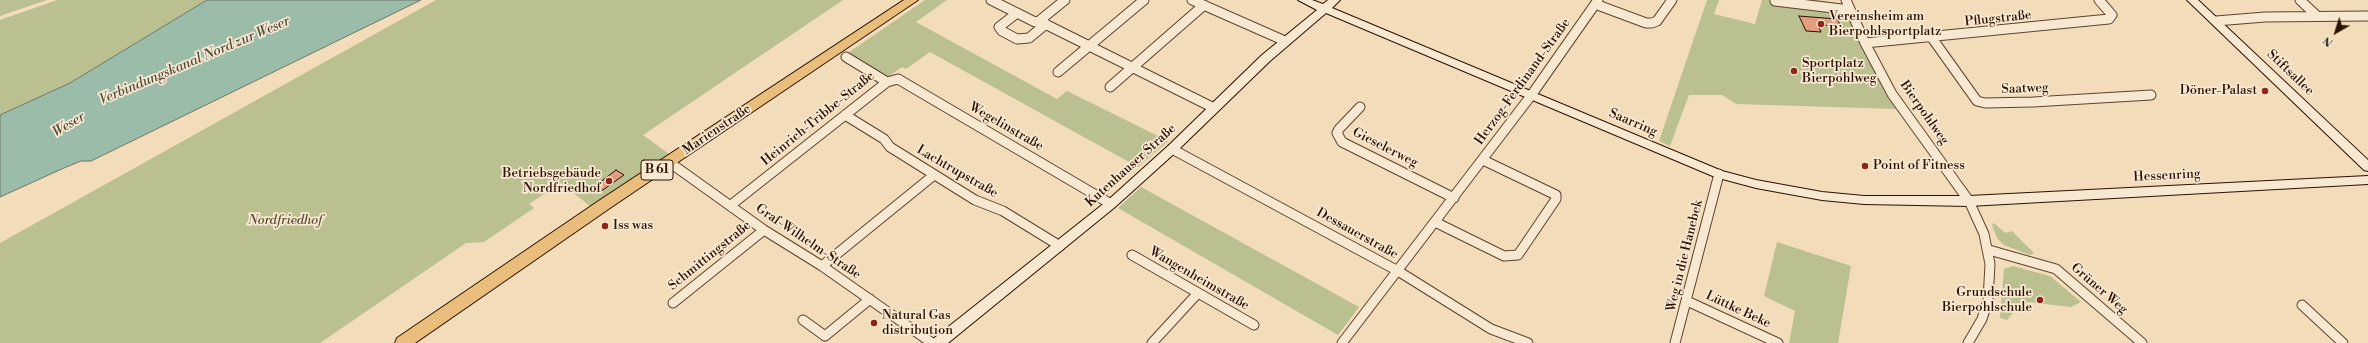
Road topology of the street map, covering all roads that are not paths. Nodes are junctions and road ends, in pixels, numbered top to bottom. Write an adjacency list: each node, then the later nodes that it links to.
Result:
1 (912, 0): 39 (main road, Marienstraße / B 61)
2 (991, 0): 18 (street)
3 (1065, 0): 22 (street)
4 (1144, 0): 26 (street)
5 (1192, 0): 15 (street)
6 (1303, 0): 16 (street, Saarring)
7 (1335, 0): 16 (street, Kutenhauser Straße)
8 (1672, 0): 14 (street)
9 (1846, 0): 17 (street, Bierpohlweg)
10 (2099, 0): 23 (street, Pflugstraße)
11 (2192, 0): 21 (street, Stiftsallee)
12 (2300, 0): 19 (street)
13 (1775, 1): 17 (street)
14 (1596, 2): 33 (street, Herzog-Ferdinand-Straße)
15 (1204, 5): 24 (street); 28 (street)
16 (1323, 9): 24 (street, Kutenhauser Straße); 33 (street, Saarring)
17 (1850, 10): 25 (street, Bierpohlweg)
18 (1017, 13): 22 (street); 22 (street)
19 (2318, 16): 20 (street); 21 (street)
20 (2368, 16)
21 (2216, 21): 40 (street, Stiftsallee)
22 (1043, 22): 26 (street)
23 (1932, 38): 25 (street, Pflugstraße); 32 (street, Saatweg)
24 (1285, 41): 35 (street, Kutenhauser Straße)
25 (1865, 43): 45 (street, Bierpohlweg)
26 (1090, 46): 28 (street); 29 (street)
27 (846, 57): 30 (street, Heinrich-Tribbe-Straße)
28 (1134, 68): 31 (street); 35 (street)
29 (1058, 72)
30 (887, 82): 36 (street, Heinrich-Tribbe-Straße); 46 (street, Wegelinstraße)
31 (1110, 87)
32 (2152, 95)
33 (1530, 97): 38 (street, Herzog-Ferdinand-Straße); 41 (street, Saarring)
34 (1360, 107): 44 (street, Gieselerweg)
35 (1214, 108): 37 (street, Kutenhauser Straße)
36 (845, 116): 42 (street, Lachtrupstraße); 47 (street, Heinrich-Tribbe-Straße)
37 (1172, 149): 46 (street, Kutenhauser Straße); 54 (street, Dessauerstraße)
38 (1483, 160): 44 (street, Herzog-Ferdinand-Straße); 48 (street, Herzog-Ferdinand-Straße)
39 (668, 162): 47 (street, Graf-Wilhelm-Straße); 62 (main road, Marienstraße / B 61)
40 (2368, 167)
41 (1719, 174): 45 (street, Saarring); 57 (street, Weg in die Hanebek)
42 (934, 175): 50 (street, Lachtrupstraße); 53 (street)
43 (2368, 180): 45 (street, Hessenring)
44 (1454, 198): 48 (street, Herzog-Ferdinand-Straße)
45 (1968, 201): 51 (street, Bierpohlweg)
46 (1111, 204): 50 (street, Kutenhauser Straße)
47 (731, 205): 49 (street, Graf-Wilhelm-Straße)
48 (1435, 222): 54 (street, Herzog-Ferdinand-Straße)
49 (764, 230): 53 (street, Graf-Wilhelm-Straße); 58 (street, Schmittingstraße)
50 (1060, 246): 64 (street, Kutenhauser Straße)
51 (1989, 250): 70 (street, Bierpohlweg); 71 (street, Grüner Weg)
52 (1132, 255): 55 (street, Wangenheimstraße)
53 (822, 266): 56 (street, Graf-Wilhelm-Straße)
54 (1398, 272): 66 (street, Herzog-Ferdinand-Straße); 67 (street, Dessauerstraße)
55 (1198, 294): 61 (street, Wangenheimstraße); 65 (street)
56 (870, 299): 60 (street); 63 (street, Graf-Wilhelm-Straße)
57 (1687, 301): 68 (street, Weg in die Hanebek); 69 (street, Lüttke Beke)
58 (673, 303)
59 (2302, 305): 72 (street)
60 (803, 320)
61 (1254, 325)
62 (403, 343)
63 (932, 343)
64 (938, 343)
65 (1152, 343)
66 (1342, 343)
67 (1528, 343)
68 (1675, 343)
69 (1778, 343)
70 (1968, 343)
71 (2142, 343)
72 (2343, 343)

